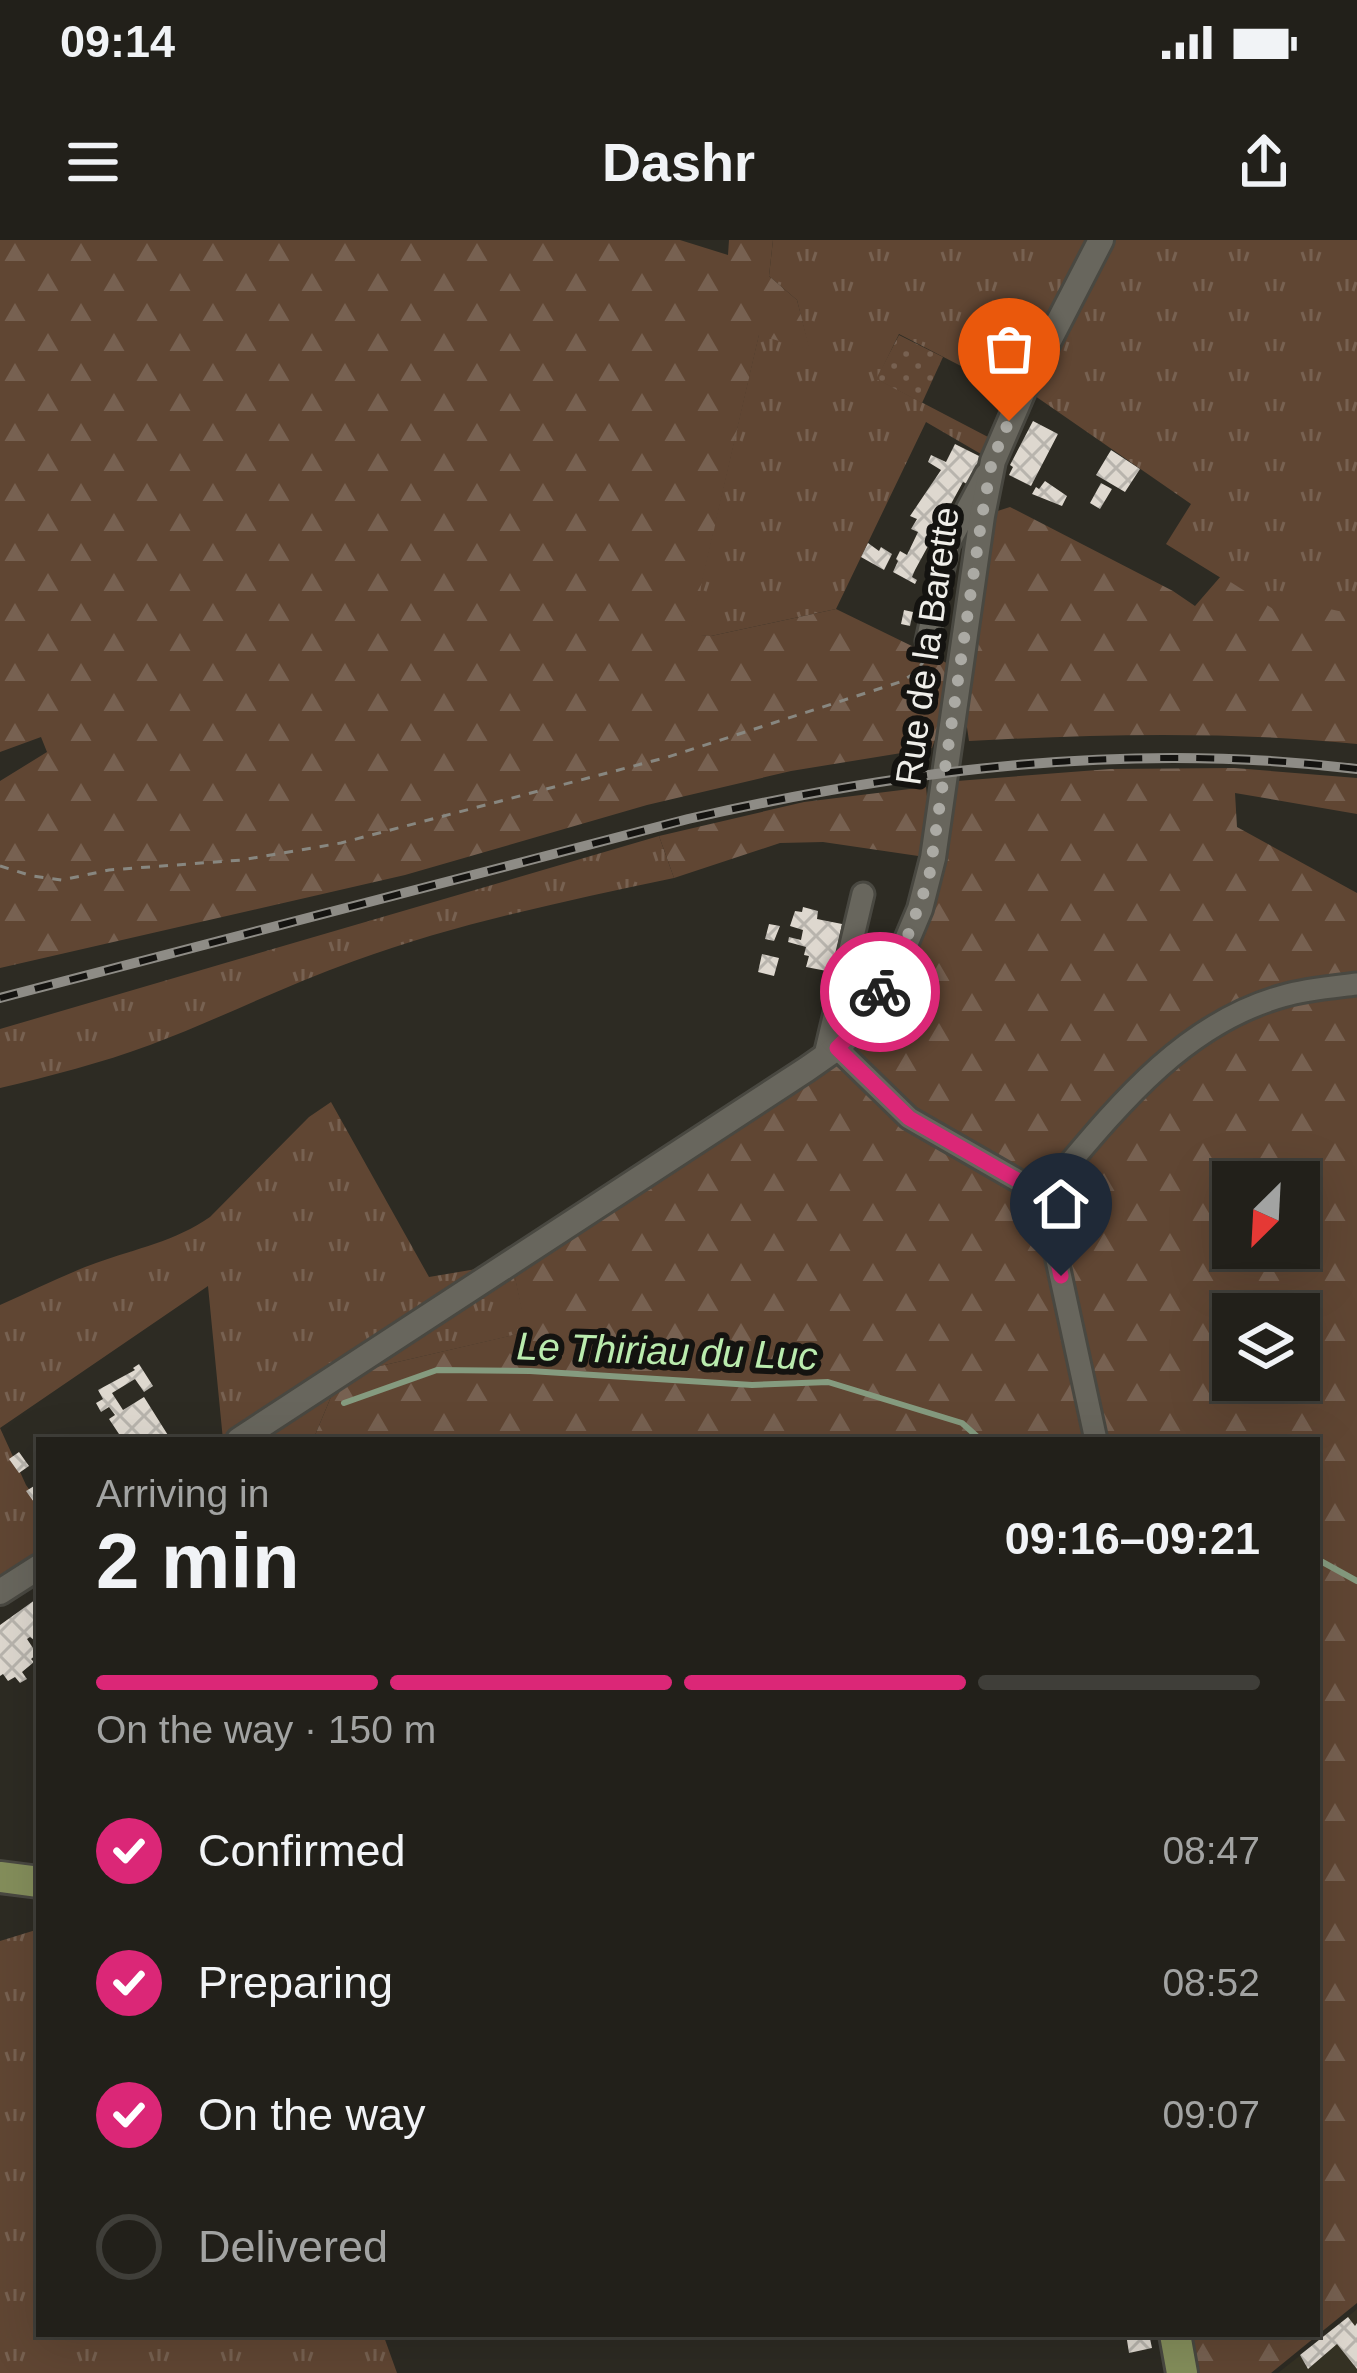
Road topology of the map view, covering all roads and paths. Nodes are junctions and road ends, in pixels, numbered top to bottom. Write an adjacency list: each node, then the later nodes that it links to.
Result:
1 (1102, 240): 2 (street, Rue de la Barette)
2 (992, 461): 3 (street); 7 (street, Rue de la Barette)
3 (927, 641): 4 (path)
4 (0, 866)
5 (863, 894): 7 (street)
6 (1357, 984): 8 (street)
7 (831, 1052): 8 (street); 9 (street, Rue de la Barette)
8 (1043, 1195): 10 (street)
9 (244, 1437)
10 (1095, 1437)
11 (36, 1569): 12 (street)
12 (0, 1592)
13 (0, 1877): 14 (main road)
14 (36, 1882)
15 (1175, 2337): 16 (main road)
16 (1182, 2373)

